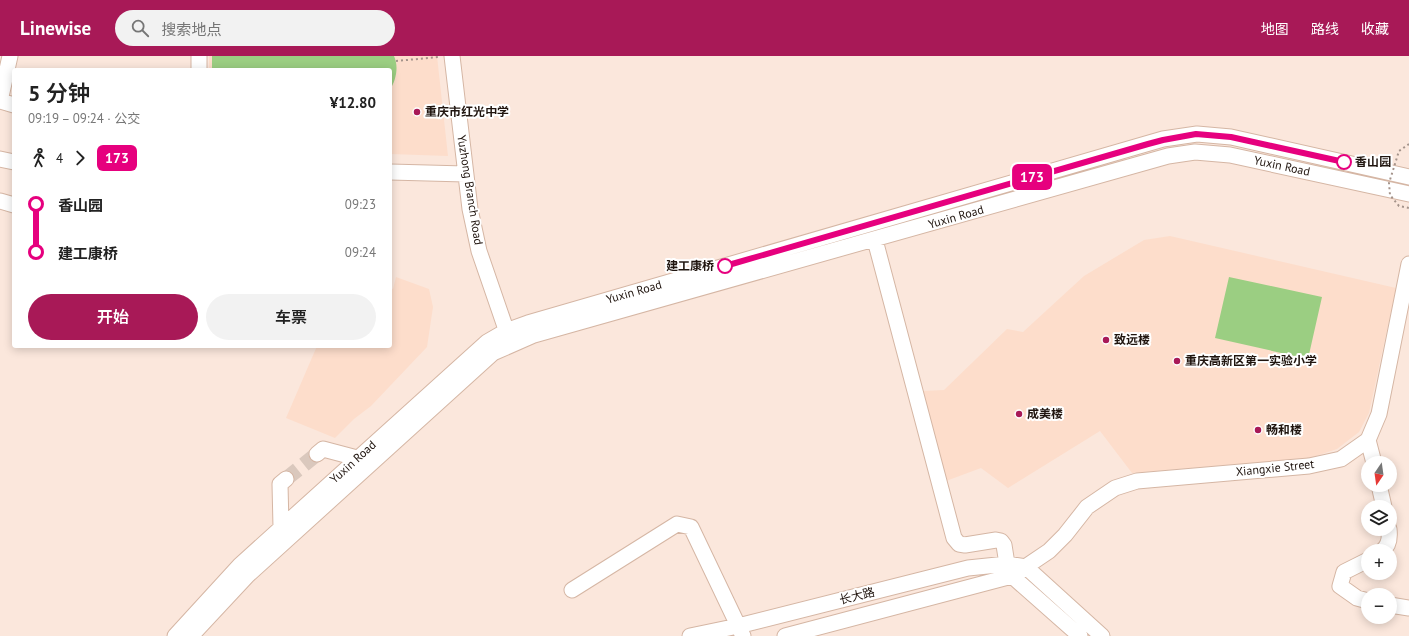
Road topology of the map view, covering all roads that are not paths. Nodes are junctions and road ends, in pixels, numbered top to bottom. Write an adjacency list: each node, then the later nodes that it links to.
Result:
1 (10, 56): 5 (street)
2 (199, 56): 4 (street)
3 (446, 56): 10 (street, Yuzhong Branch Road)
4 (199, 68)
5 (0, 101): 6 (street)
6 (12, 104)
7 (0, 158): 8 (street)
8 (12, 161)
9 (392, 172): 10 (street)
10 (465, 174): 17 (street, Yuzhong Branch Road)
11 (1409, 177): 17 (street, Yuxin Road)
12 (1409, 194): 15 (street, Yuxin Road)
13 (0, 201): 14 (street)
14 (12, 204)
15 (875, 240): 17 (street, Yuxin Road); 26 (street)
16 (1409, 264): 18 (street)
17 (509, 337): 21 (street, Yuxin Road); 34 (street, Yuxin Road)
18 (1368, 440): 20 (street); 25 (street, Xiangxie Street)
19 (317, 454): 21 (street)
20 (1372, 456)
21 (357, 458): 23 (street, Yuxin Road)
22 (286, 479): 23 (street)
23 (281, 527): 33 (street, Yuxin Road)
24 (1361, 564): 28 (street)
25 (1026, 567): 26 (street, Xiangxie Street); 38 (street)
26 (1010, 570): 31 (street, 长大路); 36 (street, 长大路); 37 (street)
27 (572, 590): 31 (street)
28 (1361, 599)
29 (1397, 606): 30 (street)
30 (1409, 608)
31 (740, 631): 32 (street, 长大路)
32 (717, 633): 35 (street, 长大路)
33 (175, 636)
34 (190, 636)
35 (690, 636)
36 (785, 636)
37 (1080, 636)
38 (1102, 636)

